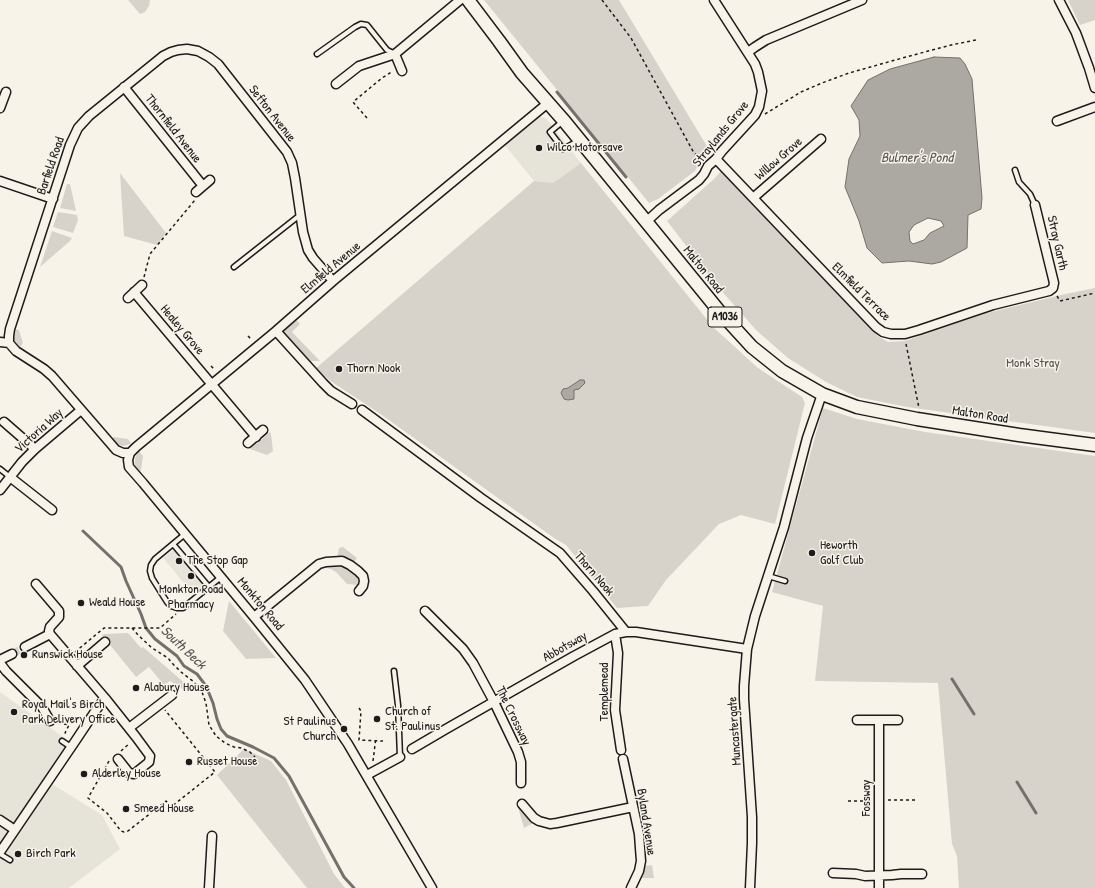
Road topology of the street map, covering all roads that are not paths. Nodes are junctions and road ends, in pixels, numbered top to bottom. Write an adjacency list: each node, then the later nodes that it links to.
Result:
1 (460, 0): 9 (street)
2 (468, 0): 15 (main road, Malton Road / A1036)
3 (714, 0): 7 (street, Straylands Grove)
4 (862, 0): 7 (street)
5 (1059, 0): 13 (street)
6 (187, 49): 12 (street, Barfield Road); 31 (street, Sefton Avenue)
7 (748, 52): 22 (street, Straylands Grove)
8 (317, 54): 9 (lane)
9 (395, 54): 10 (street); 11 (street)
10 (401, 69)
11 (336, 84)
12 (124, 87): 26 (street, Thornfield Avenue); 29 (street, Barfield Road)
13 (1095, 88)
14 (6, 92): 17 (street)
15 (548, 103): 18 (main road, Malton Road / A1036); 34 (street, Elmfield Avenue)
16 (1095, 107): 19 (street)
17 (0, 108)
18 (564, 120): 20 (main road, Malton Road / A1036); 20 (lane)
19 (1057, 121)
20 (580, 139): 32 (main road, Malton Road / A1036)
21 (821, 139): 28 (street, Willow Grove)
22 (716, 159): 28 (street, Elmfield Terrace); 32 (street, Straylands Grove)
23 (1015, 170): 30 (lane)
24 (210, 180): 26 (street)
25 (0, 181): 29 (street)
26 (203, 186): 27 (street)
27 (196, 192)
28 (753, 198): 36 (street, Elmfield Terrace)
29 (53, 199): 41 (street, Barfield Road)
30 (1035, 205): 36 (street, Stray Garth)
31 (300, 214): 33 (lane); 34 (street, Sefton Avenue)
32 (646, 222): 43 (main road, Malton Road / A1036)
33 (234, 267)
34 (334, 281): 39 (street, Elmfield Avenue)
35 (142, 285): 37 (street)
36 (1053, 288)
37 (134, 292): 38 (street); 42 (street, Healey Grove)
38 (128, 298)
39 (276, 331): 42 (street, Elmfield Avenue); 44 (street)
40 (0, 342): 41 (street)
41 (9, 343): 45 (street)
42 (211, 384): 49 (street, Healey Grove); 53 (street, Elmfield Avenue)
43 (822, 394): 51 (main road, Malton Road / A1036); 60 (street, Muncastergate)
44 (352, 404)
45 (82, 410): 52 (street, Victoria Way); 53 (street)
46 (362, 410): 68 (street, Thorn Nook)
47 (2, 421): 52 (street)
48 (263, 430): 49 (street)
49 (256, 436): 50 (street)
50 (248, 443)
51 (1095, 445)
52 (35, 449): 55 (street, Victoria Way)
53 (130, 454): 58 (street, Monkton Road)
54 (0, 469): 55 (lane)
55 (10, 477): 56 (street, Victoria Way); 57 (street)
56 (0, 490)
57 (52, 510)
58 (185, 534): 59 (lane); 61 (street, Monkton Road)
59 (173, 544): 64 (lane); 64 (lane)
60 (767, 576): 62 (lane); 73 (street, Muncastergate)
61 (221, 577): 64 (lane); 67 (street, Monkton Road)
62 (785, 581)
63 (36, 584): 69 (street)
64 (209, 587)
65 (359, 591): 67 (street)
66 (425, 611): 80 (street, The Crossway)
67 (254, 617): 93 (street, Monkton Road)
68 (626, 632): 70 (street, Abbotsway); 73 (street, Abbotsway)
69 (50, 634): 72 (street); 76 (street)
70 (615, 634): 80 (street, Abbotsway); 89 (street, Templemead)
71 (105, 642): 76 (street)
72 (26, 647)
73 (747, 650): 108 (street, Muncastergate)
74 (12, 654): 75 (street)
75 (0, 661): 84 (street)
76 (78, 666): 79 (street)
77 (394, 671): 91 (lane)
78 (172, 695): 85 (street)
79 (105, 698): 85 (street); 87 (street)
80 (494, 702): 88 (street, Abbotsway); 94 (street, The Crossway)
81 (857, 720): 82 (street)
82 (880, 720): 83 (street); 104 (street, Fossway)
83 (898, 720)
84 (50, 721)
85 (129, 728): 90 (street)
86 (62, 741): 87 (lane)
87 (74, 744): 98 (street)
88 (412, 749)
89 (621, 750)
90 (120, 755)
91 (400, 757): 93 (street)
92 (623, 759): 96 (street, Byland Avenue)
93 (370, 774): 106 (street, Monkton Road)
94 (521, 784)
95 (522, 804): 96 (street)
96 (633, 807): 107 (street, Byland Avenue)
97 (0, 820): 98 (street)
98 (15, 830): 100 (street)
99 (212, 836): 105 (street)
100 (0, 853): 101 (lane)
101 (10, 860)
102 (833, 873): 104 (street)
103 (922, 874): 104 (street)
104 (879, 876): 109 (street, Fossway)
105 (209, 888)
106 (432, 888)
107 (631, 888)
108 (750, 888)
109 (879, 888)

